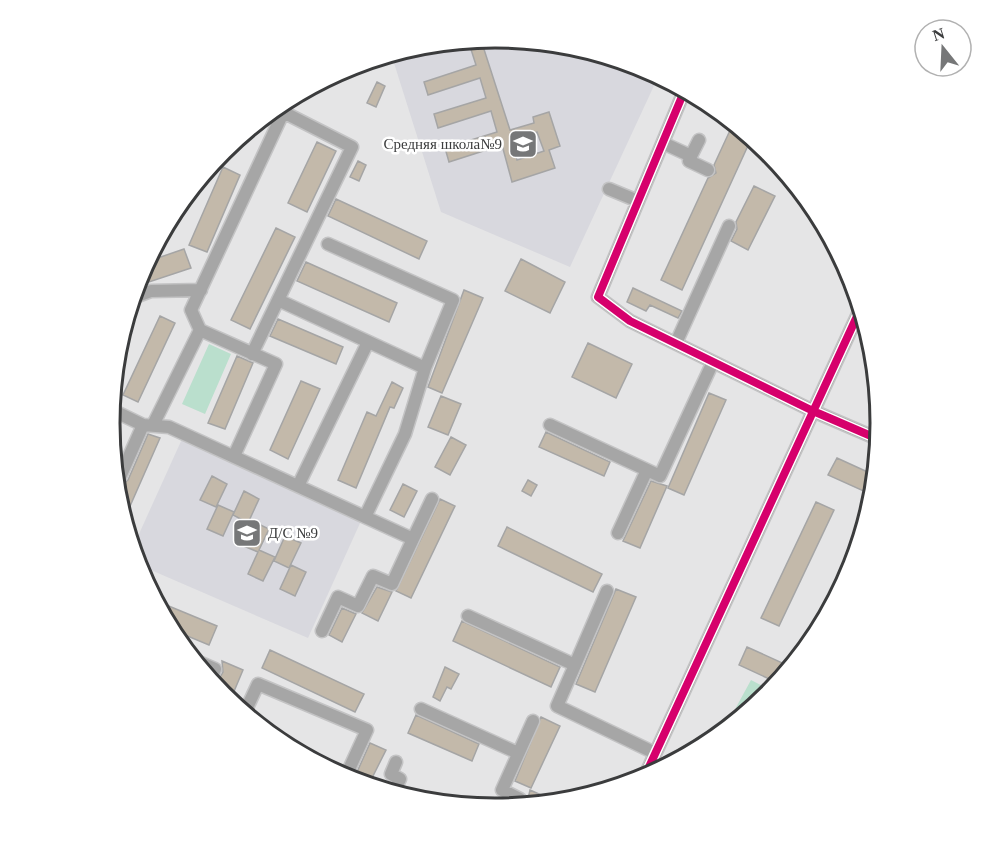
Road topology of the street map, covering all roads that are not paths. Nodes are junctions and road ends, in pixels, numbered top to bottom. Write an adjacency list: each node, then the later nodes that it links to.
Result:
1 (682, 97): 5 (street)
2 (284, 113): 14 (street)
3 (280, 116): 12 (street)
4 (699, 140): 6 (street)
5 (663, 143): 6 (street); 9 (street)
6 (691, 156): 7 (street)
7 (708, 170)
8 (609, 189): 9 (street)
9 (638, 201): 18 (street)
10 (729, 226): 18 (street)
11 (328, 244): 21 (street)
12 (201, 290): 13 (street); 16 (street)
13 (144, 294)
14 (278, 300): 17 (street); 19 (street)
15 (856, 319): 22 (street)
16 (200, 330): 19 (street); 24 (street)
17 (368, 342): 21 (street); 30 (street)
18 (676, 343): 20 (street)
19 (252, 354): 27 (street)
20 (713, 362): 22 (street); 28 (street)
21 (425, 368): 32 (street)
22 (813, 411): 26 (street); 43 (street)
23 (120, 414): 24 (street)
24 (148, 425): 27 (street); 29 (street)
25 (550, 425): 28 (street)
26 (871, 436)
27 (234, 456): 30 (street)
28 (647, 470): 33 (street)
29 (123, 472)
30 (298, 486): 32 (street)
31 (432, 499): 34 (street)
32 (366, 517): 34 (street)
33 (618, 533)
34 (413, 539): 37 (street)
35 (607, 591): 38 (street)
36 (468, 616): 38 (street)
37 (322, 631)
38 (574, 665): 43 (street)
39 (248, 706): 46 (street)
40 (421, 708): 42 (street)
41 (533, 721): 42 (street)
42 (518, 753): 48 (street)
43 (656, 753): 45 (street)
44 (396, 762): 47 (street)
45 (650, 765)
46 (349, 769)
47 (397, 786)
48 (518, 798)

